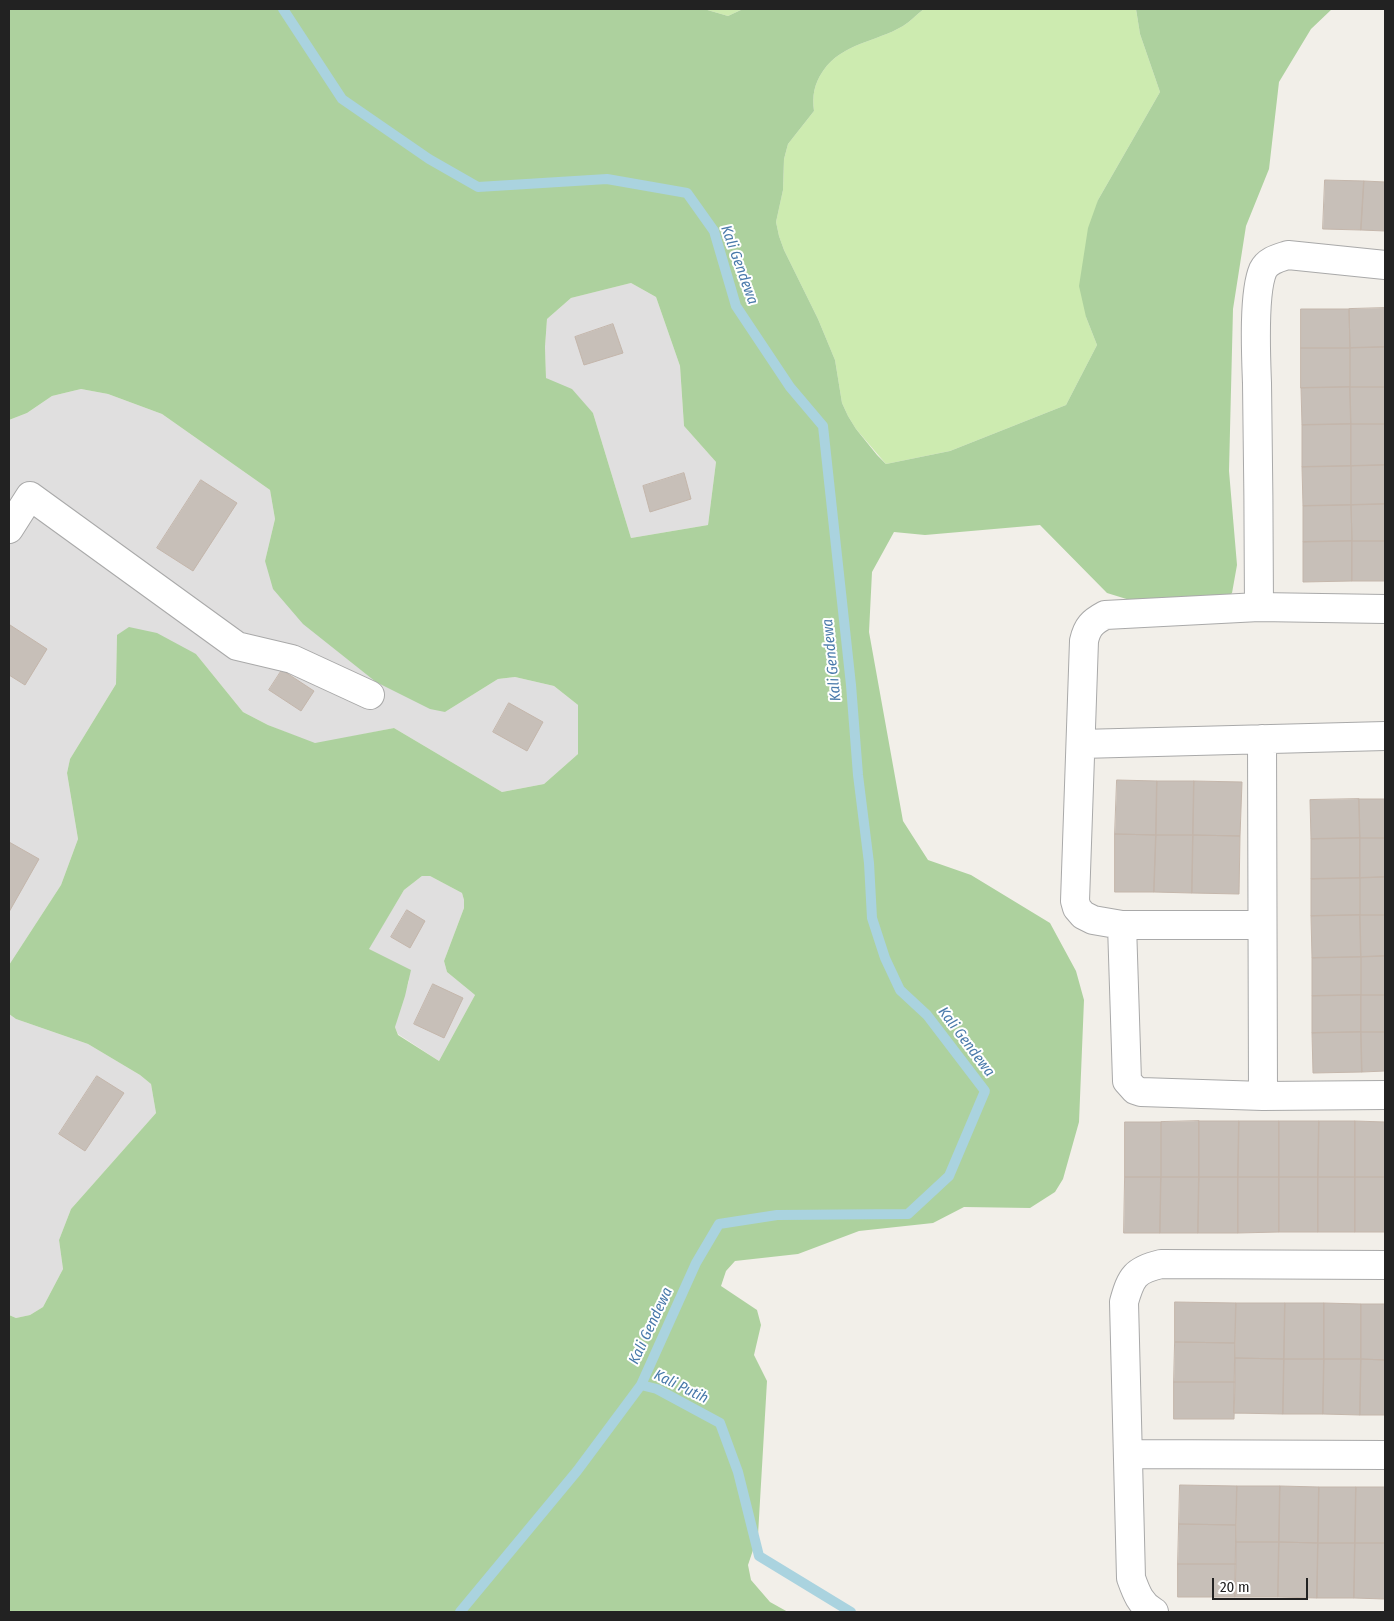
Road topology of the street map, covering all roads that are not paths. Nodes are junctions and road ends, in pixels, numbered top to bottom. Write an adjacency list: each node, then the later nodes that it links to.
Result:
1 (1385, 265): 3 (street)
2 (9, 529): 5 (street)
3 (1260, 607): 4 (street); 8 (street)
4 (1385, 609)
5 (370, 695)
6 (1385, 736): 7 (street)
7 (1262, 739): 8 (street); 10 (street)
8 (1081, 744): 9 (street)
9 (1122, 925): 10 (street); 12 (street)
10 (1262, 925): 12 (street)
11 (1385, 1095): 12 (street)
12 (1263, 1096)
13 (1385, 1265): 14 (street)
14 (1128, 1454): 15 (street); 16 (street)
15 (1385, 1455)
16 (1154, 1612)

